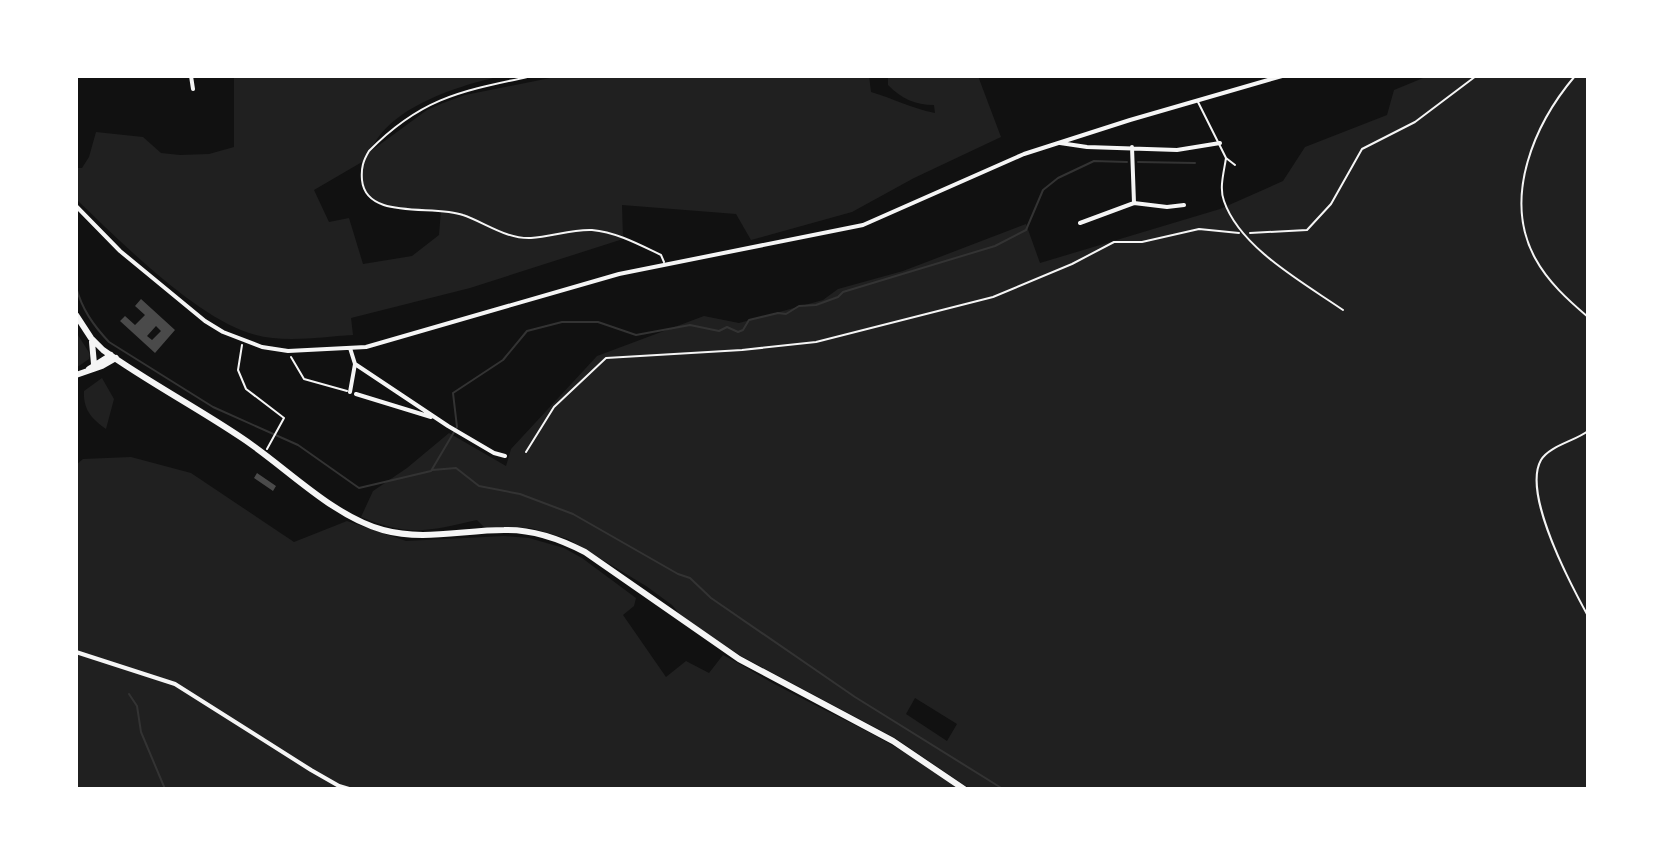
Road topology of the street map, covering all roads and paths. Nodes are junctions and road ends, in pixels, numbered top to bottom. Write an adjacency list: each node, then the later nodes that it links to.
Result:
1 (191, 76): 6 (street)
2 (532, 76): 18 (lane)
3 (1282, 76): 7 (street)
4 (1476, 76): 17 (path)
5 (1575, 76): 21 (path)
6 (193, 89)
7 (1198, 101): 8 (street); 9 (lane)
8 (1058, 142): 10 (street); 18 (street)
9 (1220, 143): 10 (street); 11 (lane)
10 (1132, 147): 13 (street)
11 (1226, 158): 12 (lane); 17 (lane)
12 (1235, 165)
13 (1134, 203): 14 (street); 16 (street)
14 (1184, 205)
15 (76, 206): 23 (street)
16 (1080, 223)
17 (1244, 233): 19 (lane); 34 (path)
18 (664, 263): 24 (street)
19 (1343, 310)
20 (76, 315): 22 (main road)
21 (1588, 317)
22 (91, 338): 26 (main road); 27 (main road)
23 (243, 340): 25 (street); 35 (path)
24 (350, 348): 25 (street); 28 (street)
25 (288, 351): 31 (path)
26 (113, 357): 27 (main road); 29 (main road); 35 (main road)
27 (94, 364): 29 (main road)
28 (355, 364): 31 (street); 32 (street)
29 (87, 372): 30 (main road)
30 (76, 375)
31 (353, 393): 32 (street)
32 (437, 419): 36 (street)
33 (1588, 431): 37 (path)
34 (526, 452)
35 (264, 453): 40 (main road)
36 (505, 456)
37 (1588, 616)
38 (76, 652): 39 (street)
39 (349, 789)
40 (964, 789)

